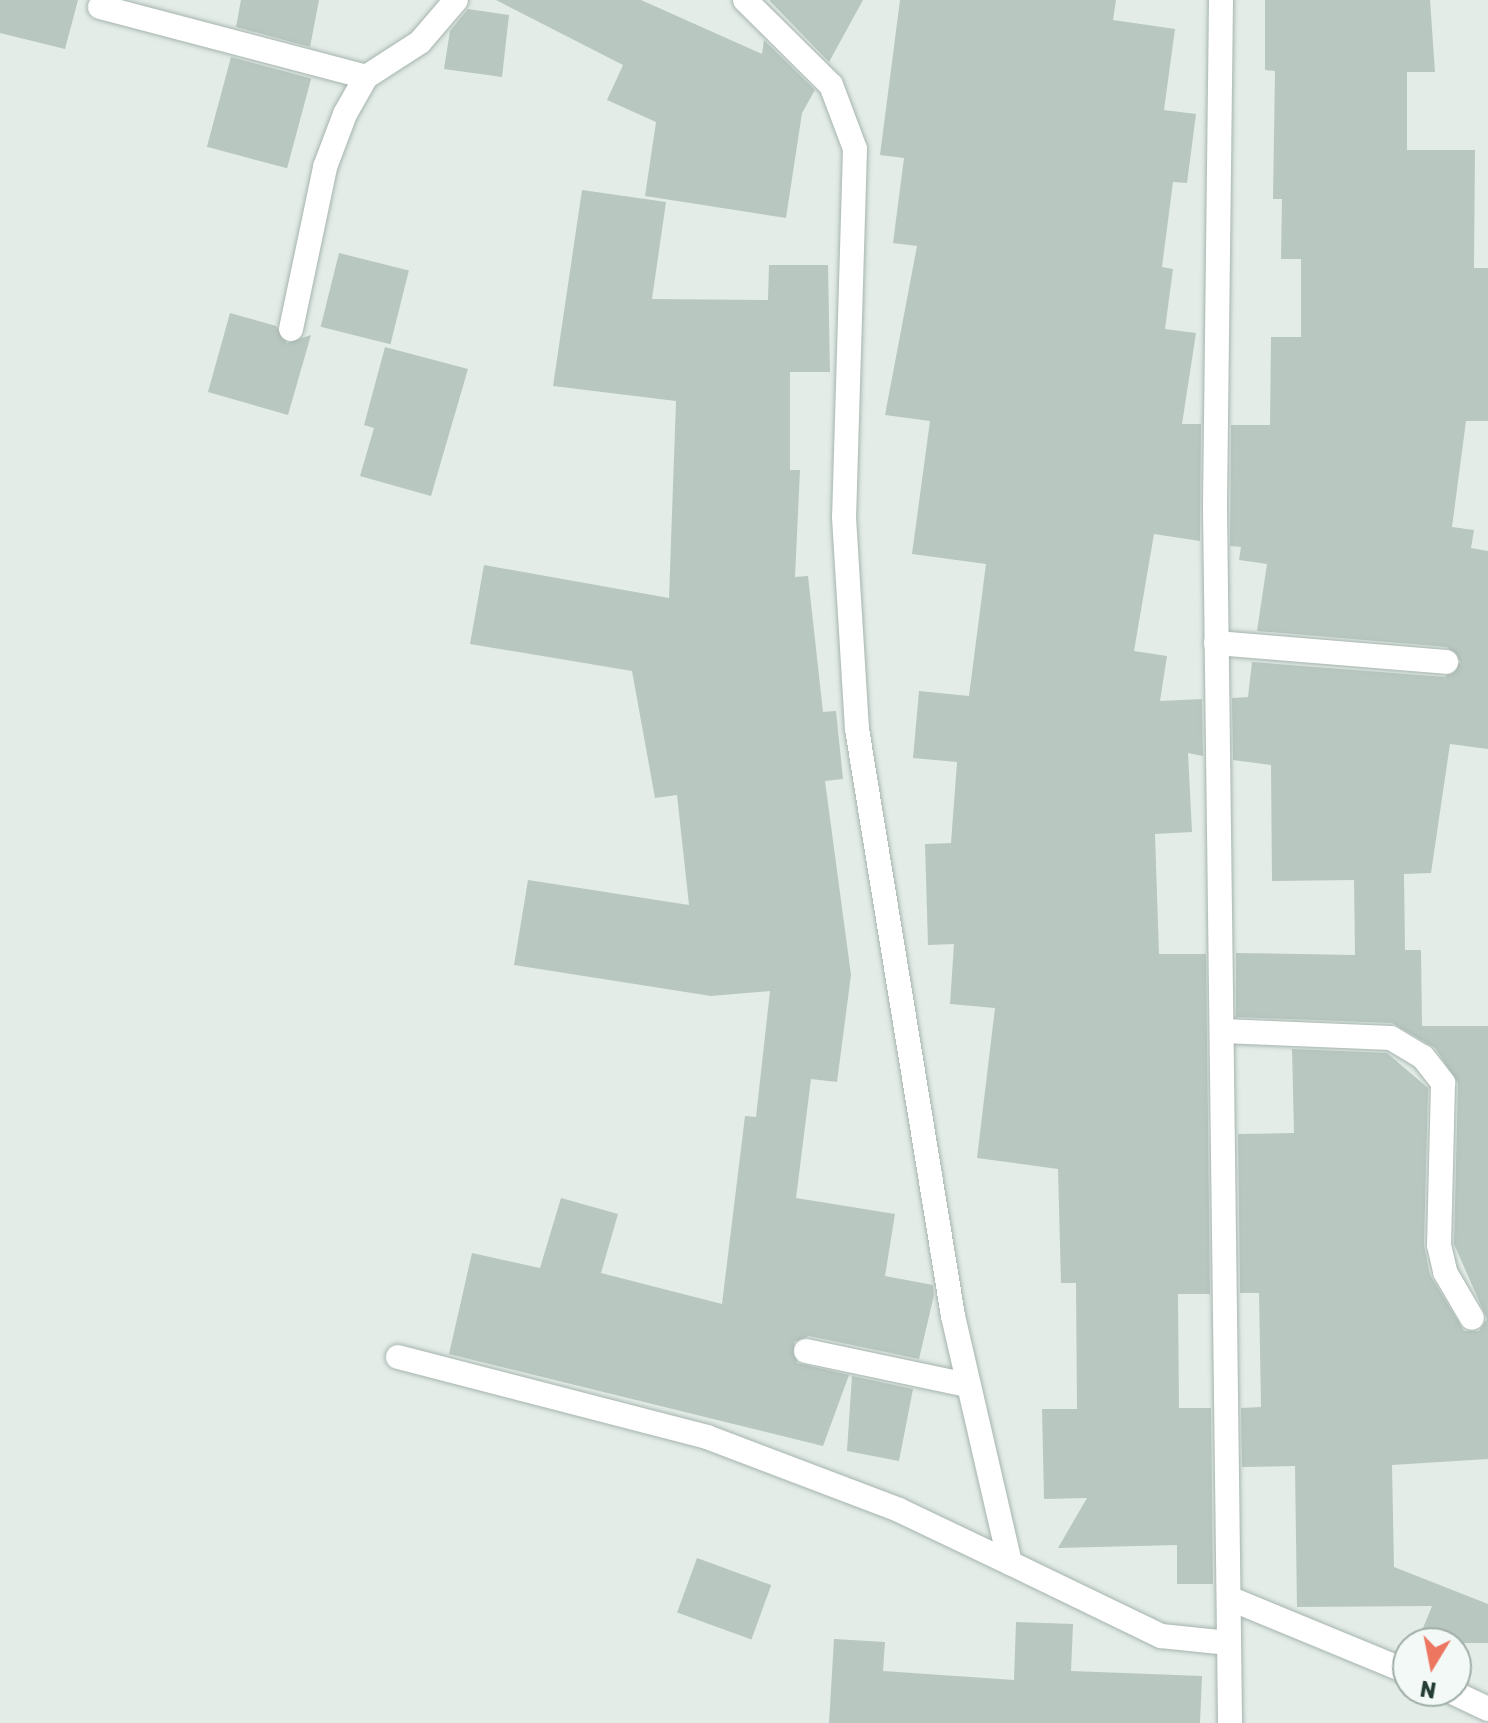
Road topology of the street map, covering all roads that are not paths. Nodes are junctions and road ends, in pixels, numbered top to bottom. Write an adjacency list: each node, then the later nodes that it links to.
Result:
1 (456, 0): 5 (street)
2 (745, 0): 13 (street)
3 (1221, 0): 7 (street)
4 (100, 7): 5 (street)
5 (366, 77): 6 (street)
6 (291, 329)
7 (1216, 643): 8 (street); 9 (street)
8 (1446, 662)
9 (1223, 1031): 10 (street); 15 (street)
10 (1472, 1318)
11 (806, 1351): 13 (street)
12 (398, 1357): 14 (street)
13 (968, 1385): 14 (street)
14 (1010, 1563): 16 (street)
15 (1231, 1599): 16 (street); 17 (street)
16 (1229, 1643): 18 (street)
17 (1392, 1665)
18 (1230, 1723)

